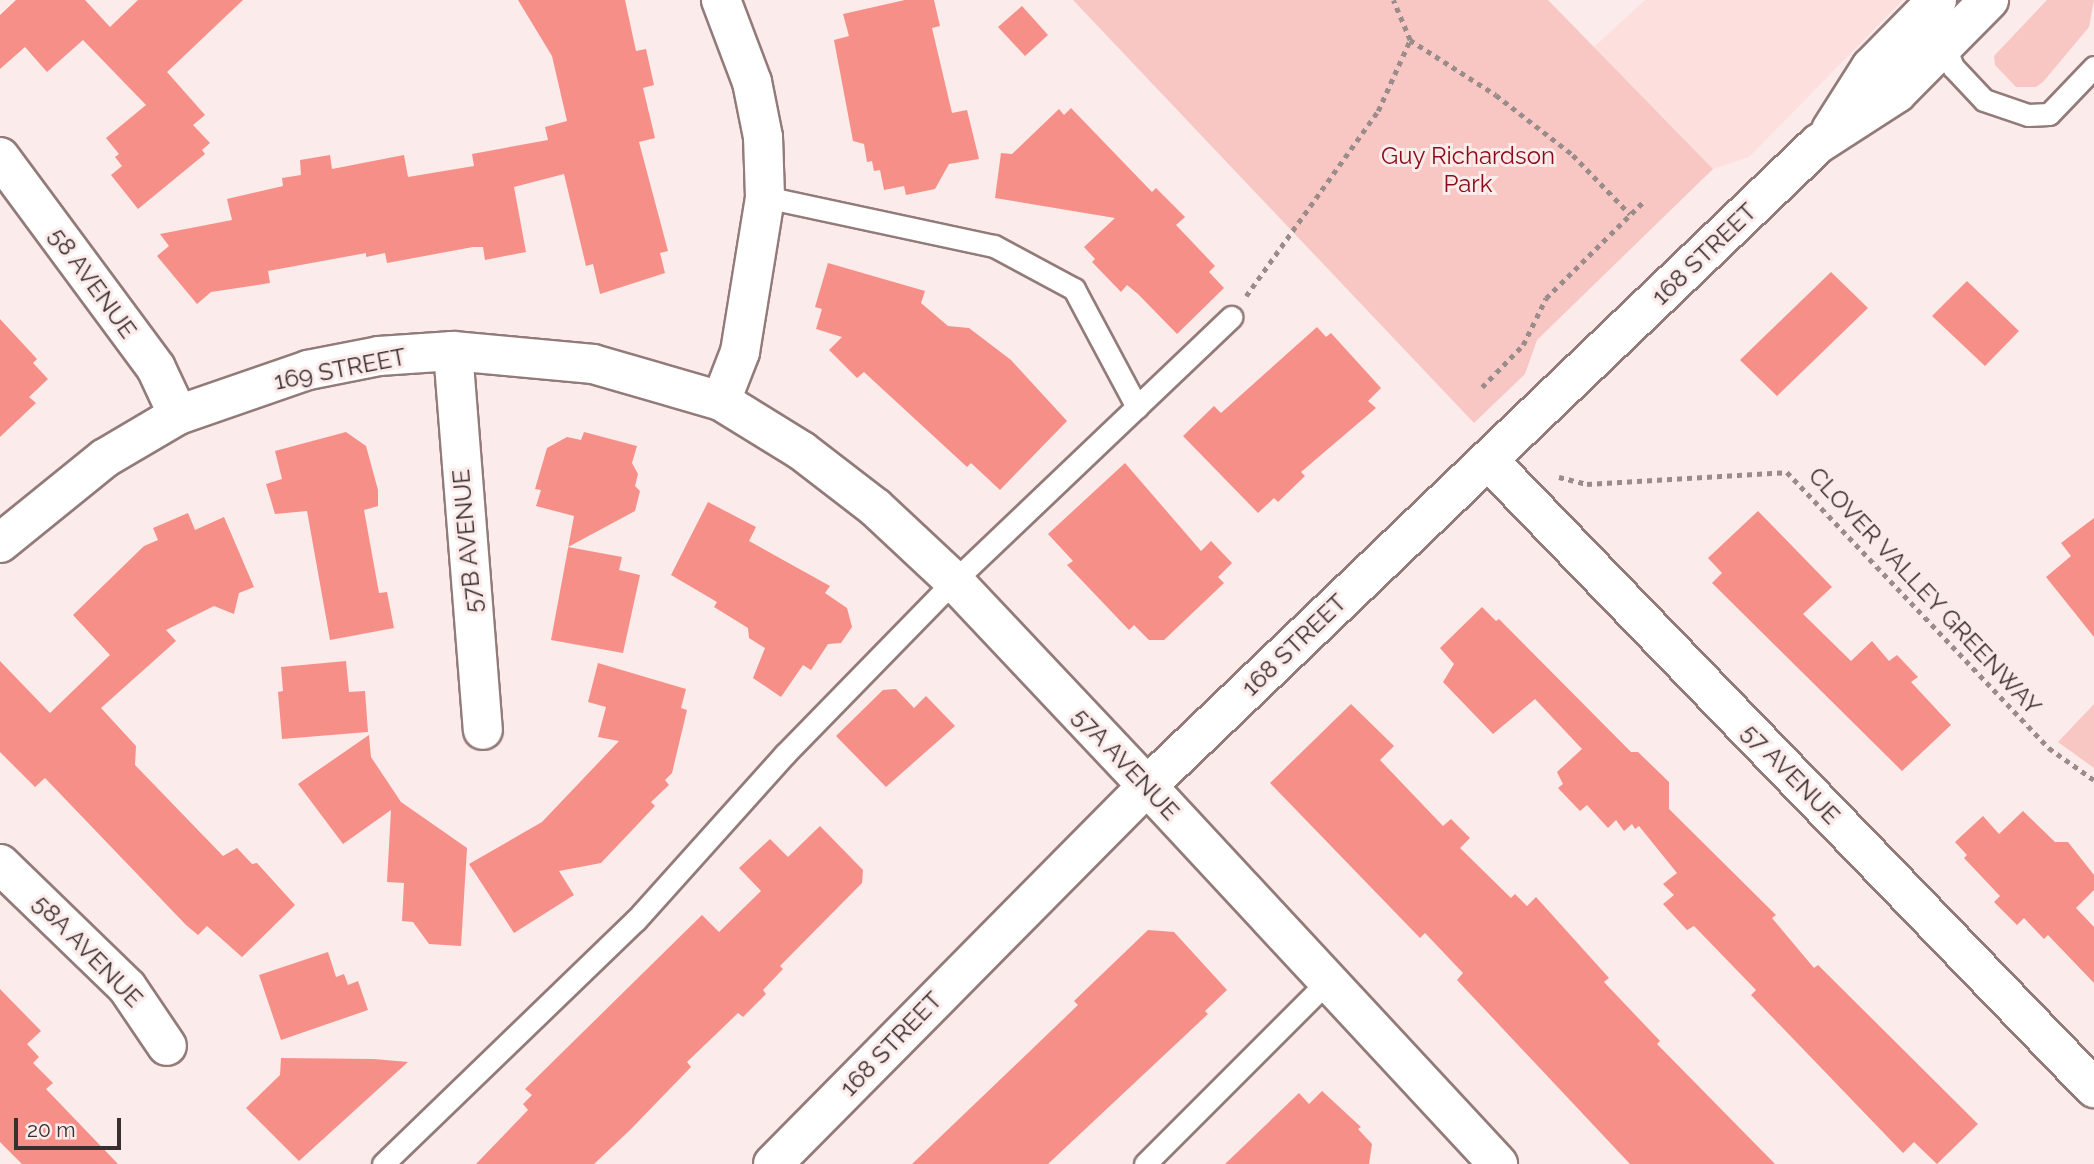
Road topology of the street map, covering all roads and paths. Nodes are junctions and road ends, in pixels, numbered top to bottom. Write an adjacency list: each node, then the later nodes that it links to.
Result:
1 (721, 0): 10 (street)
2 (1394, 0): 5 (path)
3 (1937, 0): 6 (lane); 8 (street, 168 STREET)
4 (1989, 0): 6 (street, 168 STREET)
5 (1410, 40): 12 (path); 13 (path)
6 (1944, 45): 7 (lane); 8 (street, 168 STREET)
7 (2094, 67)
8 (1826, 138): 19 (street, 168 STREET)
9 (0, 157): 18 (street, 58 AVENUE)
10 (765, 197): 16 (street); 17 (lane)
11 (1644, 201): 12 (path)
12 (1630, 214): 15 (path)
13 (1231, 317): 17 (lane)
14 (453, 351): 16 (street, 169 STREET); 18 (street, 169 STREET); 23 (street, 57B AVENUE)
15 (1482, 387)
16 (721, 401): 22 (street, 57A AVENUE)
17 (1138, 407): 22 (lane)
18 (178, 415): 21 (street, 169 STREET)
19 (1488, 460): 25 (street, 168 STREET); 29 (street, 57 AVENUE)
20 (1551, 470): 24 (path, CLOVER VALLEY GREENWAY)
21 (0, 543)
22 (954, 581): 25 (street, 57A AVENUE); 31 (lane)
23 (483, 730)
24 (2094, 780)
25 (1147, 786): 27 (street, 57A AVENUE); 32 (street, 168 STREET)
26 (0, 864): 28 (street, 58A AVENUE)
27 (1328, 981): 30 (street, 57A AVENUE); 33 (lane)
28 (167, 1046)
29 (2094, 1088)
30 (1494, 1163)
31 (383, 1164)
32 (773, 1164)
33 (1145, 1164)

